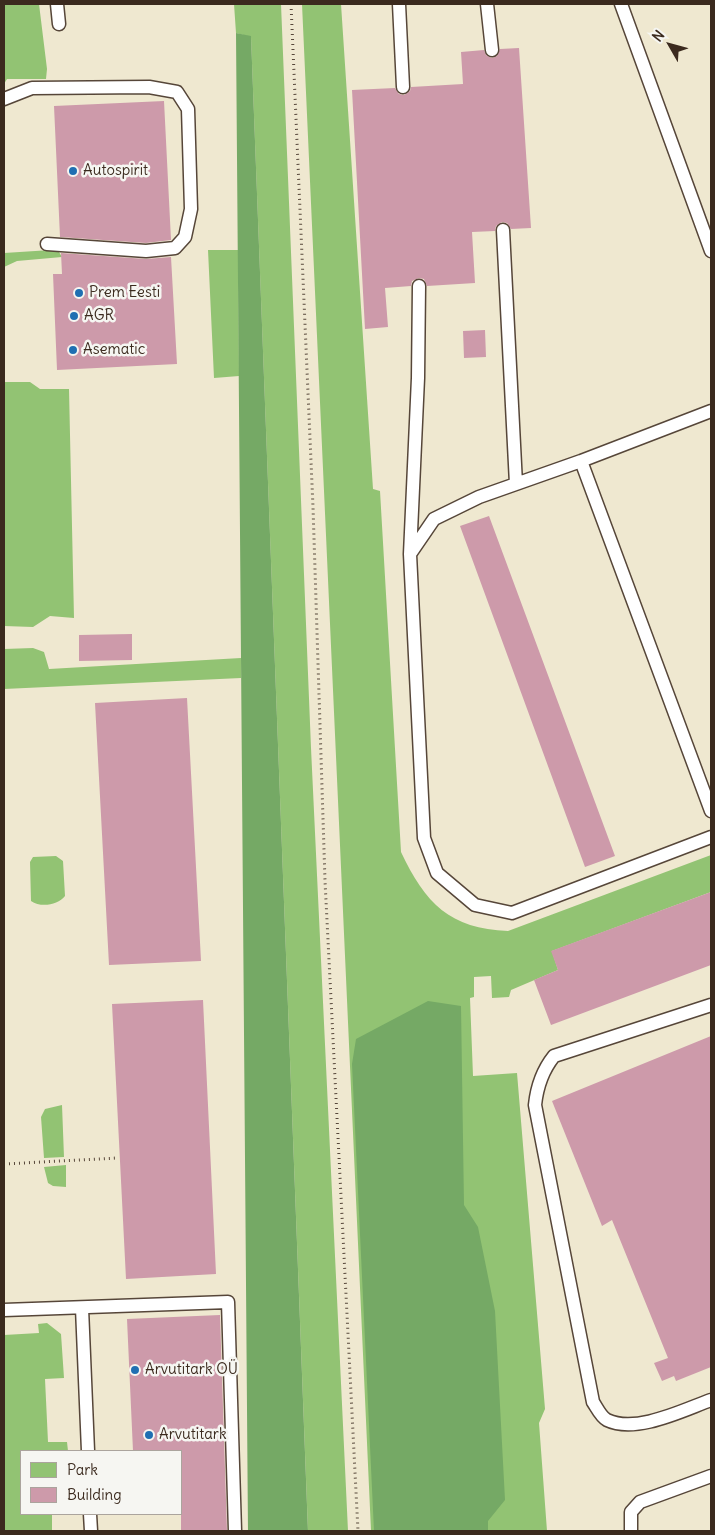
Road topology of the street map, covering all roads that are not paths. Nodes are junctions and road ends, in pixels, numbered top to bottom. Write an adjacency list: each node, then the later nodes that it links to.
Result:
1 (57, 4): 5 (lane)
2 (399, 4): 7 (lane)
3 (487, 4): 6 (lane)
4 (621, 4): 11 (lane)
5 (59, 24)
6 (492, 50)
7 (403, 87)
8 (4, 99): 10 (lane)
9 (503, 230): 15 (lane)
10 (47, 244)
11 (711, 252)
12 (419, 286): 16 (lane)
13 (711, 411): 14 (lane)
14 (581, 461): 15 (lane); 17 (lane)
15 (516, 484): 16 (lane)
16 (410, 554): 18 (lane)
17 (711, 810)
18 (711, 837)
19 (711, 1005): 22 (lane)
20 (82, 1308): 21 (lane); 23 (lane); 27 (lane)
21 (4, 1310)
22 (711, 1400)
23 (88, 1450)
24 (711, 1476): 28 (lane)
25 (90, 1515): 26 (lane)
26 (91, 1531)
27 (235, 1531)
28 (631, 1531)

